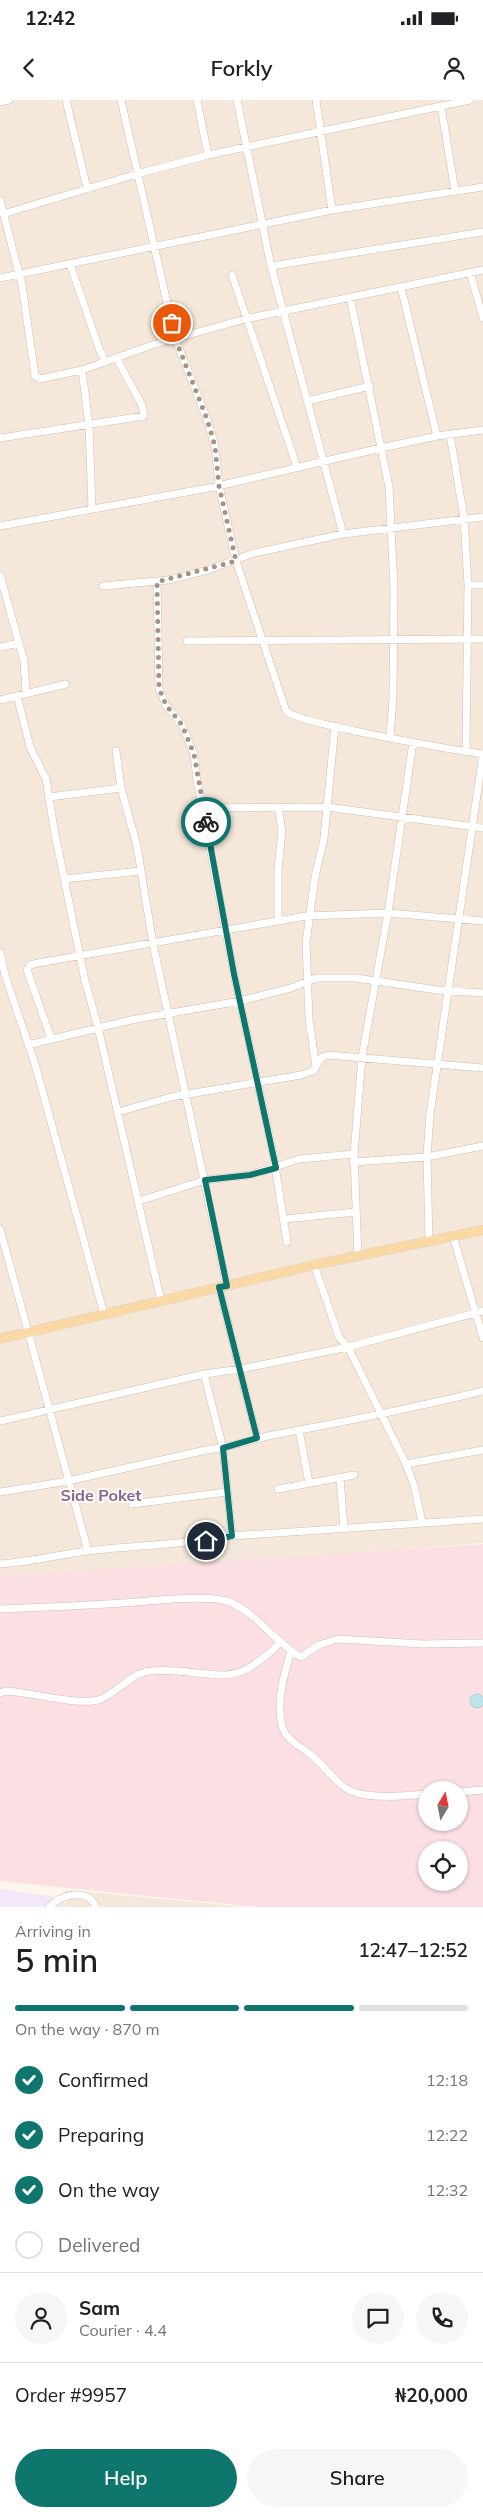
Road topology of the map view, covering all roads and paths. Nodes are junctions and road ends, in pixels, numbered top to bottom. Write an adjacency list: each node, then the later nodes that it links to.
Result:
1 (10, 100): 8 (street)
2 (66, 100): 15 (street)
3 (121, 100): 13 (street)
4 (197, 100): 12 (street)
5 (237, 100): 11 (street)
6 (316, 100): 10 (street)
7 (470, 100): 9 (street)
8 (0, 102)
9 (441, 106): 10 (street); 16 (street)
10 (321, 133): 11 (street); 18 (street)
11 (247, 149): 12 (street); 20 (street)
12 (208, 156): 13 (street)
13 (137, 174): 15 (street); 22 (street)
14 (483, 187): 16 (street)
15 (87, 188): 19 (street)
16 (455, 191): 18 (street)
17 (0, 200): 19 (street)
18 (332, 210): 20 (street)
19 (3, 214): 27 (street)
20 (262, 224): 22 (street); 24 (street)
21 (483, 232): 24 (street)
22 (155, 246): 23 (street); 35 (street)
23 (70, 264): 27 (street); 37 (street)
24 (272, 266): 32 (street)
25 (483, 270): 26 (street)
26 (470, 272): 30 (street); 33 (street)
27 (18, 274): 29 (street); 38 (street)
28 (232, 275): 34 (street)
29 (0, 278)
30 (401, 287): 31 (street); 44 (street)
31 (350, 297): 32 (street); 39 (street)
32 (283, 311): 34 (street); 40 (street)
33 (483, 318)
34 (245, 319): 35 (street); 48 (street)
35 (175, 338): 36 (street); 49 (street)
36 (118, 358): 37 (street); 41 (street)
37 (106, 362): 38 (street)
38 (82, 370): 41 (street)
39 (370, 386): 40 (street); 46 (street)
40 (307, 401): 47 (street)
41 (89, 425): 45 (street); 50 (street)
42 (483, 430): 43 (street)
43 (450, 435): 44 (street); 52 (street)
44 (437, 436): 46 (street)
45 (0, 438)
46 (381, 448): 47 (street); 54 (street)
47 (325, 461): 48 (street); 55 (street)
48 (297, 467): 49 (street)
49 (219, 486): 50 (street); 56 (street)
50 (92, 509): 53 (street)
51 (483, 517): 52 (street)
52 (464, 518): 54 (street); 59 (street)
53 (0, 526)
54 (392, 530): 55 (street); 62 (street)
55 (343, 534): 56 (street)
56 (236, 561): 58 (street); 65 (street)
57 (0, 575): 67 (street)
58 (157, 582): 61 (street); 83 (street)
59 (468, 585): 60 (street); 63 (street)
60 (483, 585)
61 (103, 586)
62 (392, 638): 63 (street); 65 (street); 74 (street)
63 (468, 639): 64 (street); 76 (street)
64 (483, 639)
65 (261, 640): 66 (street); 73 (street)
66 (187, 641)
67 (19, 643): 68 (street); 70 (street)
68 (0, 647)
69 (66, 684): 70 (street)
70 (26, 694): 71 (street)
71 (17, 696): 72 (street); 80 (street)
72 (0, 700)
73 (335, 726): 74 (street); 82 (street)
74 (390, 737): 75 (street)
75 (413, 742): 76 (street); 84 (street)
76 (466, 751): 78 (street)
77 (116, 752): 79 (street)
78 (483, 754): 85 (street)
79 (121, 788): 80 (street); 87 (street)
80 (49, 797): 88 (street)
81 (278, 807): 82 (street); 83 (street); 91 (street)
82 (327, 807): 84 (street); 90 (street)
83 (203, 808): 94 (street)
84 (400, 816): 85 (street); 89 (street)
85 (472, 827): 86 (street); 92 (street)
86 (483, 828)
87 (140, 871): 88 (street); 95 (street)
88 (64, 879): 97 (street)
89 (388, 914): 90 (street); 92 (street); 100 (street)
90 (310, 915): 91 (street); 99 (street)
91 (278, 919): 94 (street)
92 (458, 919): 93 (street); 101 (street)
93 (483, 921)
94 (227, 929): 95 (street); 103 (street)
95 (153, 944): 97 (street); 104 (street)
96 (0, 952): 98 (street)
97 (79, 954): 105 (street); 106 (street)
98 (2, 976): 107 (street)
99 (307, 982): 100 (street); 103 (street); 110 (street)
100 (375, 982): 101 (street); 108 (street)
101 (447, 991): 102 (street); 109 (street)
102 (483, 994)
103 (240, 1001): 104 (street); 112 (street)
104 (168, 1013): 105 (street); 113 (street)
105 (98, 1027): 106 (street); 114 (street)
106 (51, 1038): 107 (street)
107 (28, 1045): 134 (street)
108 (362, 1057): 109 (street); 110 (street); 116 (street)
109 (437, 1064): 111 (street); 117 (street)
110 (316, 1067): 112 (street)
111 (483, 1068)
112 (258, 1083): 113 (street); 119 (street)
113 (187, 1095): 114 (street); 120 (street)
114 (118, 1112): 121 (street)
115 (483, 1146): 117 (street)
116 (354, 1154): 118 (street); 119 (street)
117 (427, 1156): 118 (street); 127 (street)
118 (354, 1162): 122 (street)
119 (276, 1168): 120 (street); 123 (street)
120 (205, 1180): 121 (street); 131 (street)
121 (139, 1202): 132 (street)
122 (356, 1212): 123 (street); 129 (street)
123 (284, 1219): 128 (street)
124 (0, 1229): 135 (street)
125 (483, 1230): 126 (main road)
126 (453, 1236): 127 (main road); 133 (street)
127 (429, 1241): 129 (main road)
128 (287, 1242)
129 (358, 1256): 130 (main road)
130 (314, 1265): 131 (main road); 138 (street)
131 (223, 1286): 132 (main road); 139 (street)
132 (161, 1301): 134 (main road)
133 (479, 1311): 136 (street); 138 (street)
134 (104, 1314): 135 (main road)
135 (29, 1332): 137 (main road); 142 (street)
136 (483, 1338)
137 (0, 1339)
138 (348, 1346): 139 (street); 143 (street)
139 (240, 1369): 140 (street); 146 (street)
140 (204, 1374): 142 (street); 147 (street)
141 (483, 1391): 143 (street)
142 (49, 1410): 144 (street); 152 (street)
143 (381, 1413): 145 (street); 149 (street)
144 (0, 1421)
145 (299, 1430): 146 (street); 153 (street)
146 (257, 1438): 147 (street)
147 (223, 1448): 152 (street); 156 (street)
148 (483, 1450): 149 (street)
149 (406, 1464): 159 (street)
150 (354, 1475): 151 (street)
151 (340, 1478): 153 (street); 160 (street)
152 (68, 1481): 155 (street); 162 (street)
153 (309, 1483): 154 (street)
154 (278, 1489)
155 (0, 1492)
156 (227, 1492): 157 (street); 161 (street)
157 (132, 1504)
158 (483, 1518): 159 (street)
159 (422, 1522): 160 (street)
160 (344, 1528): 161 (street)
161 (232, 1536): 162 (street)
162 (88, 1551): 163 (street)
163 (0, 1564)
164 (0, 1609): 165 (street)
165 (280, 1642): 167 (street); 168 (street)
166 (483, 1643): 167 (street)
167 (291, 1651): 171 (street)
168 (0, 1693)
169 (483, 1790): 170 (street)
170 (468, 1791)
171 (418, 1795)
172 (50, 1907): 173 (street)
173 (96, 1907)

